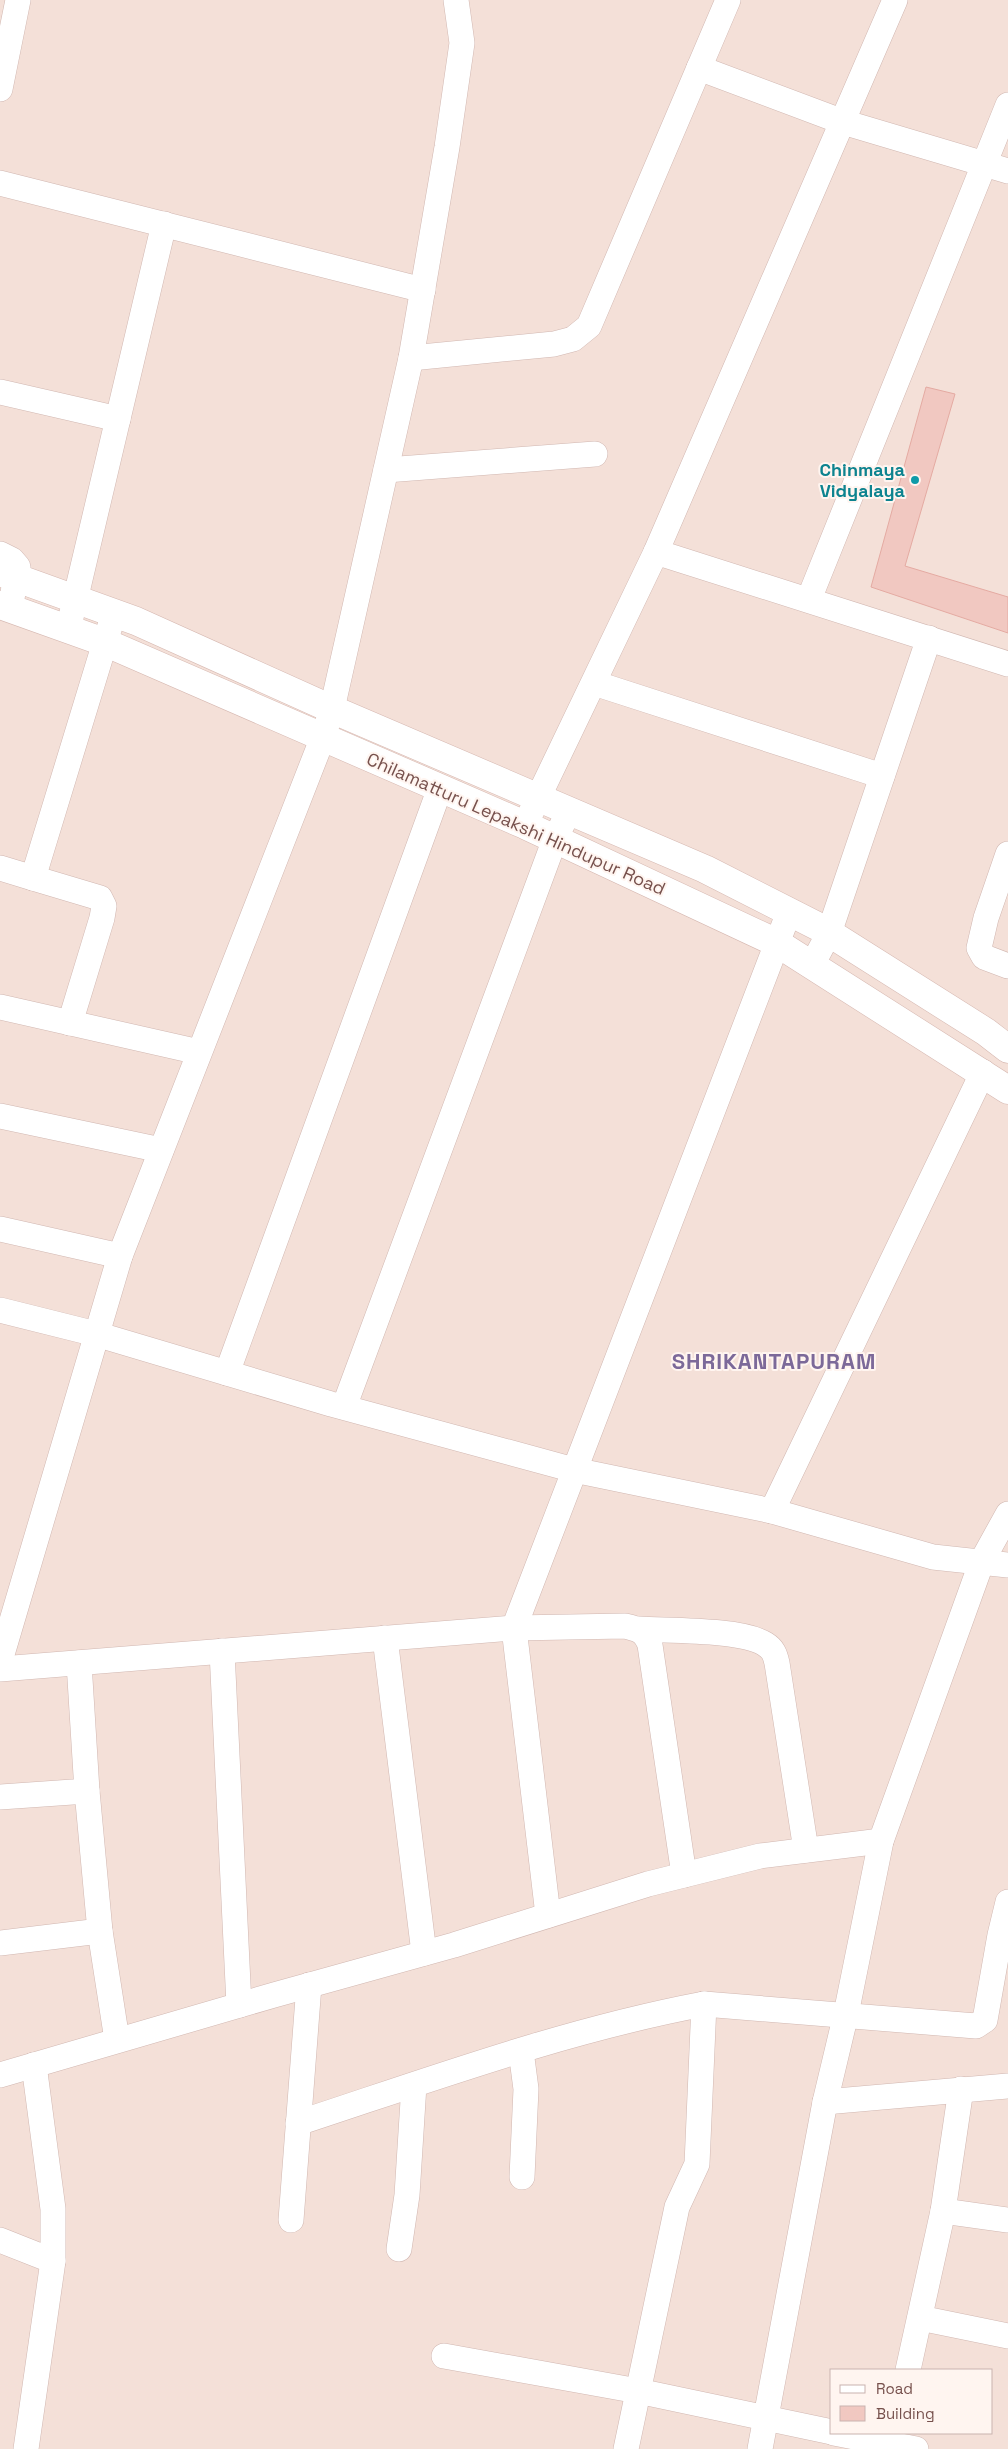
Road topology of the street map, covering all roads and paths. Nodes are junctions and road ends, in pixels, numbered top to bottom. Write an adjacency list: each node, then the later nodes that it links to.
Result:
1 (18, 0): 6 (street)
2 (456, 0): 13 (street)
3 (728, 0): 5 (street)
4 (895, 0): 8 (street)
5 (699, 68): 8 (street); 14 (street)
6 (0, 89)
7 (1008, 105): 9 (street)
8 (843, 122): 9 (street); 19 (street)
9 (984, 164): 10 (street); 23 (street)
10 (1008, 171)
11 (0, 183): 12 (street)
12 (164, 224): 13 (street); 16 (street)
13 (423, 290): 14 (street)
14 (411, 358): 18 (street)
15 (0, 392): 16 (street)
16 (118, 420): 22 (street)
17 (595, 454): 18 (street)
18 (386, 470): 31 (street)
19 (656, 552): 23 (street); 30 (street)
20 (0, 554): 21 (street)
21 (9, 575): 22 (street, Chilamatturu Lepakshi Hindupur Road); 24 (street)
22 (76, 599): 25 (street, Chilamatturu Lepakshi Hindupur Road); 26 (street)
23 (809, 599): 27 (street)
24 (5, 607): 26 (street, Chilamatturu Lepakshi Hindupur Road)
25 (114, 613): 28 (street); 31 (street, Chilamatturu Lepakshi Hindupur Road)
26 (68, 630): 28 (street, Chilamatturu Lepakshi Hindupur Road)
27 (929, 638): 29 (street); 33 (street)
28 (104, 642): 32 (street, Chilamatturu Lepakshi Hindupur Road); 41 (street)
29 (1008, 664)
30 (594, 683): 33 (street); 35 (street)
31 (332, 709): 32 (street); 35 (street, Chilamatturu Lepakshi Hindupur Road)
32 (323, 737): 34 (street, Chilamatturu Lepakshi Hindupur Road); 50 (street)
33 (882, 776): 43 (street)
34 (440, 788): 37 (street, Chilamatturu Lepakshi Hindupur Road); 59 (street)
35 (539, 799): 36 (street, Chilamatturu Lepakshi Hindupur Road); 37 (street)
36 (569, 811): 38 (street); 42 (street, Chilamatturu Lepakshi Hindupur Road)
37 (525, 825): 38 (street, Chilamatturu Lepakshi Hindupur Road)
38 (555, 839): 44 (street, Chilamatturu Lepakshi Hindupur Road); 60 (street)
39 (1008, 854): 46 (street)
40 (0, 868): 41 (street)
41 (33, 878): 48 (street)
42 (789, 912): 43 (street, Chilamatturu Lepakshi Hindupur Road); 44 (street)
43 (829, 933): 45 (street); 49 (street, Chilamatturu Lepakshi Hindupur Road)
44 (777, 942): 45 (street, Chilamatturu Lepakshi Hindupur Road); 61 (street)
45 (812, 965): 51 (street, Chilamatturu Lepakshi Hindupur Road)
46 (1008, 966)
47 (0, 1007): 48 (street)
48 (70, 1023): 50 (street)
49 (1008, 1049)
50 (199, 1052): 54 (street)
51 (983, 1072): 52 (street, Chilamatturu Lepakshi Hindupur Road); 62 (street)
52 (1008, 1090)
53 (0, 1116): 54 (street)
54 (161, 1150): 56 (street)
55 (0, 1228): 56 (street)
56 (120, 1256): 58 (street)
57 (0, 1310): 58 (street)
58 (96, 1334): 59 (street); 70 (street)
59 (227, 1373): 60 (street)
60 (344, 1408): 61 (street)
61 (574, 1470): 62 (street); 66 (street)
62 (772, 1511): 64 (street)
63 (1008, 1514): 64 (street)
64 (982, 1561): 65 (street); 75 (street)
65 (1008, 1565)
66 (514, 1628): 67 (street); 68 (street); 79 (street)
67 (639, 1629): 76 (street); 77 (street)
68 (385, 1638): 69 (street); 82 (street)
69 (222, 1651): 71 (street); 85 (street)
70 (0, 1661)
71 (79, 1662): 72 (street); 73 (street)
72 (0, 1669)
73 (87, 1791): 74 (street); 80 (street)
74 (0, 1797)
75 (881, 1841): 76 (street); 86 (street)
76 (806, 1850): 77 (street)
77 (684, 1874): 79 (street)
78 (1008, 1902): 86 (street)
79 (548, 1916): 82 (street)
80 (100, 1930): 81 (street); 87 (street)
81 (0, 1943)
82 (424, 1953): 83 (street)
83 (309, 1985): 85 (street); 95 (street)
84 (704, 2004): 86 (street); 88 (street); 107 (street)
85 (239, 2005): 87 (street)
86 (846, 2014): 94 (street)
87 (117, 2040): 89 (street)
88 (521, 2050): 91 (street); 96 (street)
89 (34, 2064): 90 (street); 102 (street)
90 (0, 2075)
91 (414, 2085): 95 (street); 101 (street)
92 (1008, 2086): 93 (street)
93 (961, 2089): 94 (street); 97 (street)
94 (825, 2102): 108 (street)
95 (298, 2123): 98 (street)
96 (522, 2177)
97 (943, 2211): 99 (street); 103 (street)
98 (291, 2220)
99 (1008, 2220)
100 (0, 2240): 102 (street)
101 (399, 2249)
102 (53, 2262): 112 (street)
103 (920, 2318): 104 (street); 106 (street)
104 (1008, 2336)
105 (444, 2356): 107 (street)
106 (908, 2369)
107 (638, 2391): 108 (street); 113 (street)
108 (766, 2420): 109 (street); 114 (street)
109 (830, 2432)
110 (845, 2434): 111 (street)
111 (893, 2438): 115 (street)
112 (26, 2449)
113 (626, 2449)
114 (760, 2449)
115 (916, 2449)

